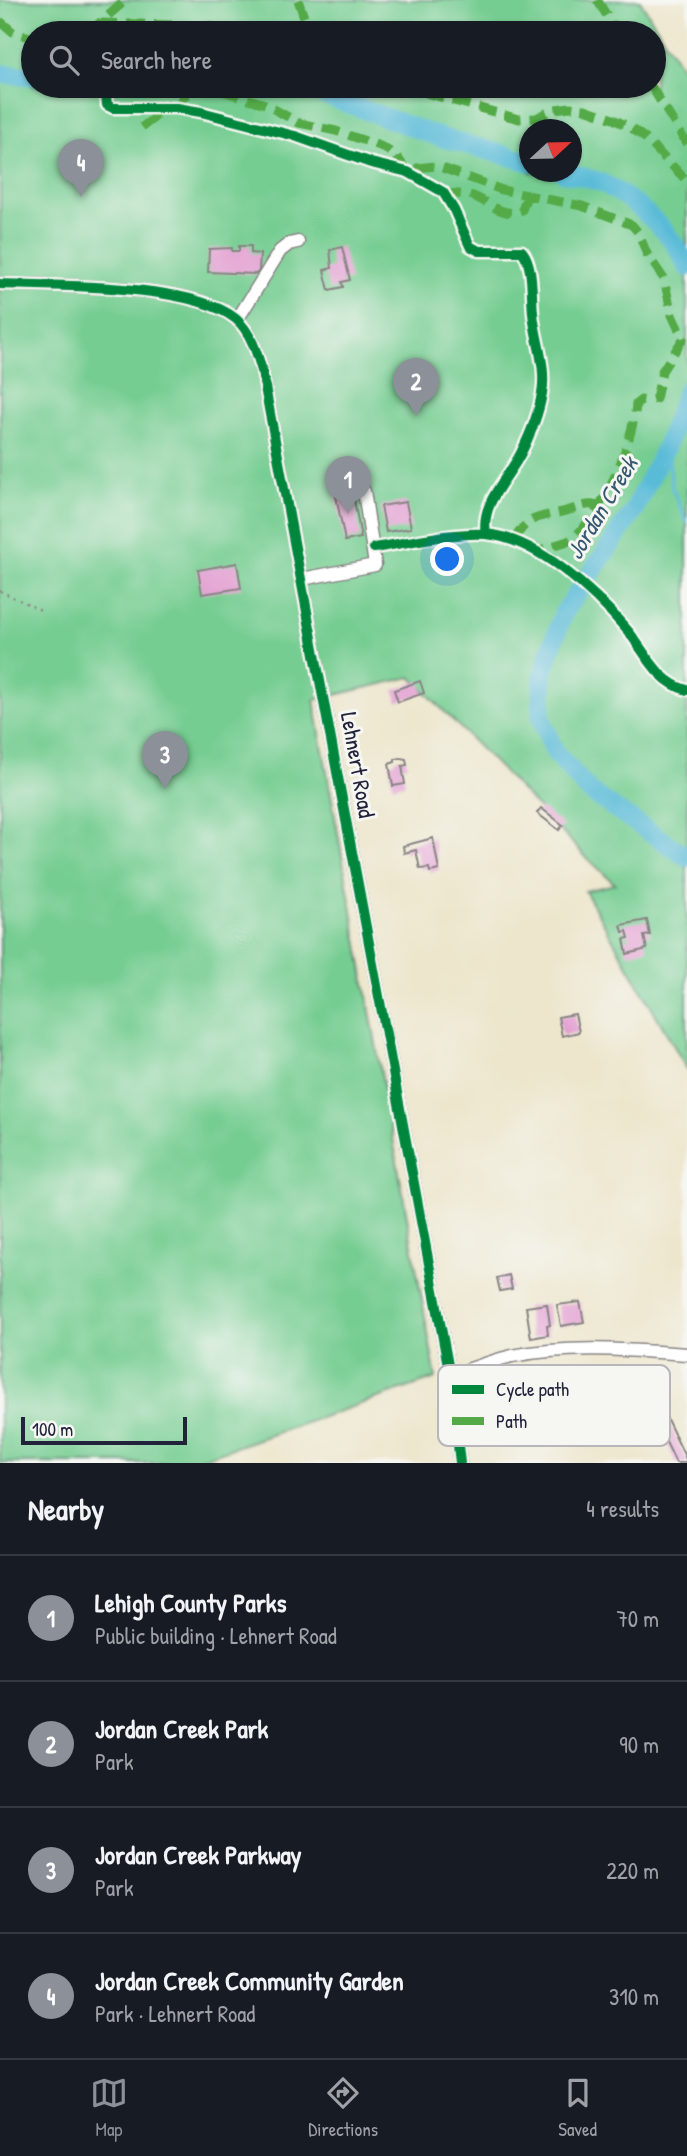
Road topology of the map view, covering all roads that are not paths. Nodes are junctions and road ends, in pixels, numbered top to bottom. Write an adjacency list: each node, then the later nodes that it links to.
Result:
1 (298, 242): 3 (street)
2 (0, 284): 3 (street)
3 (237, 320): 5 (street, Lehnert Road)
4 (364, 491): 5 (street)
5 (302, 579): 7 (street, Lehnert Road)
6 (687, 1354): 8 (street)
7 (448, 1365)
8 (480, 1365)

